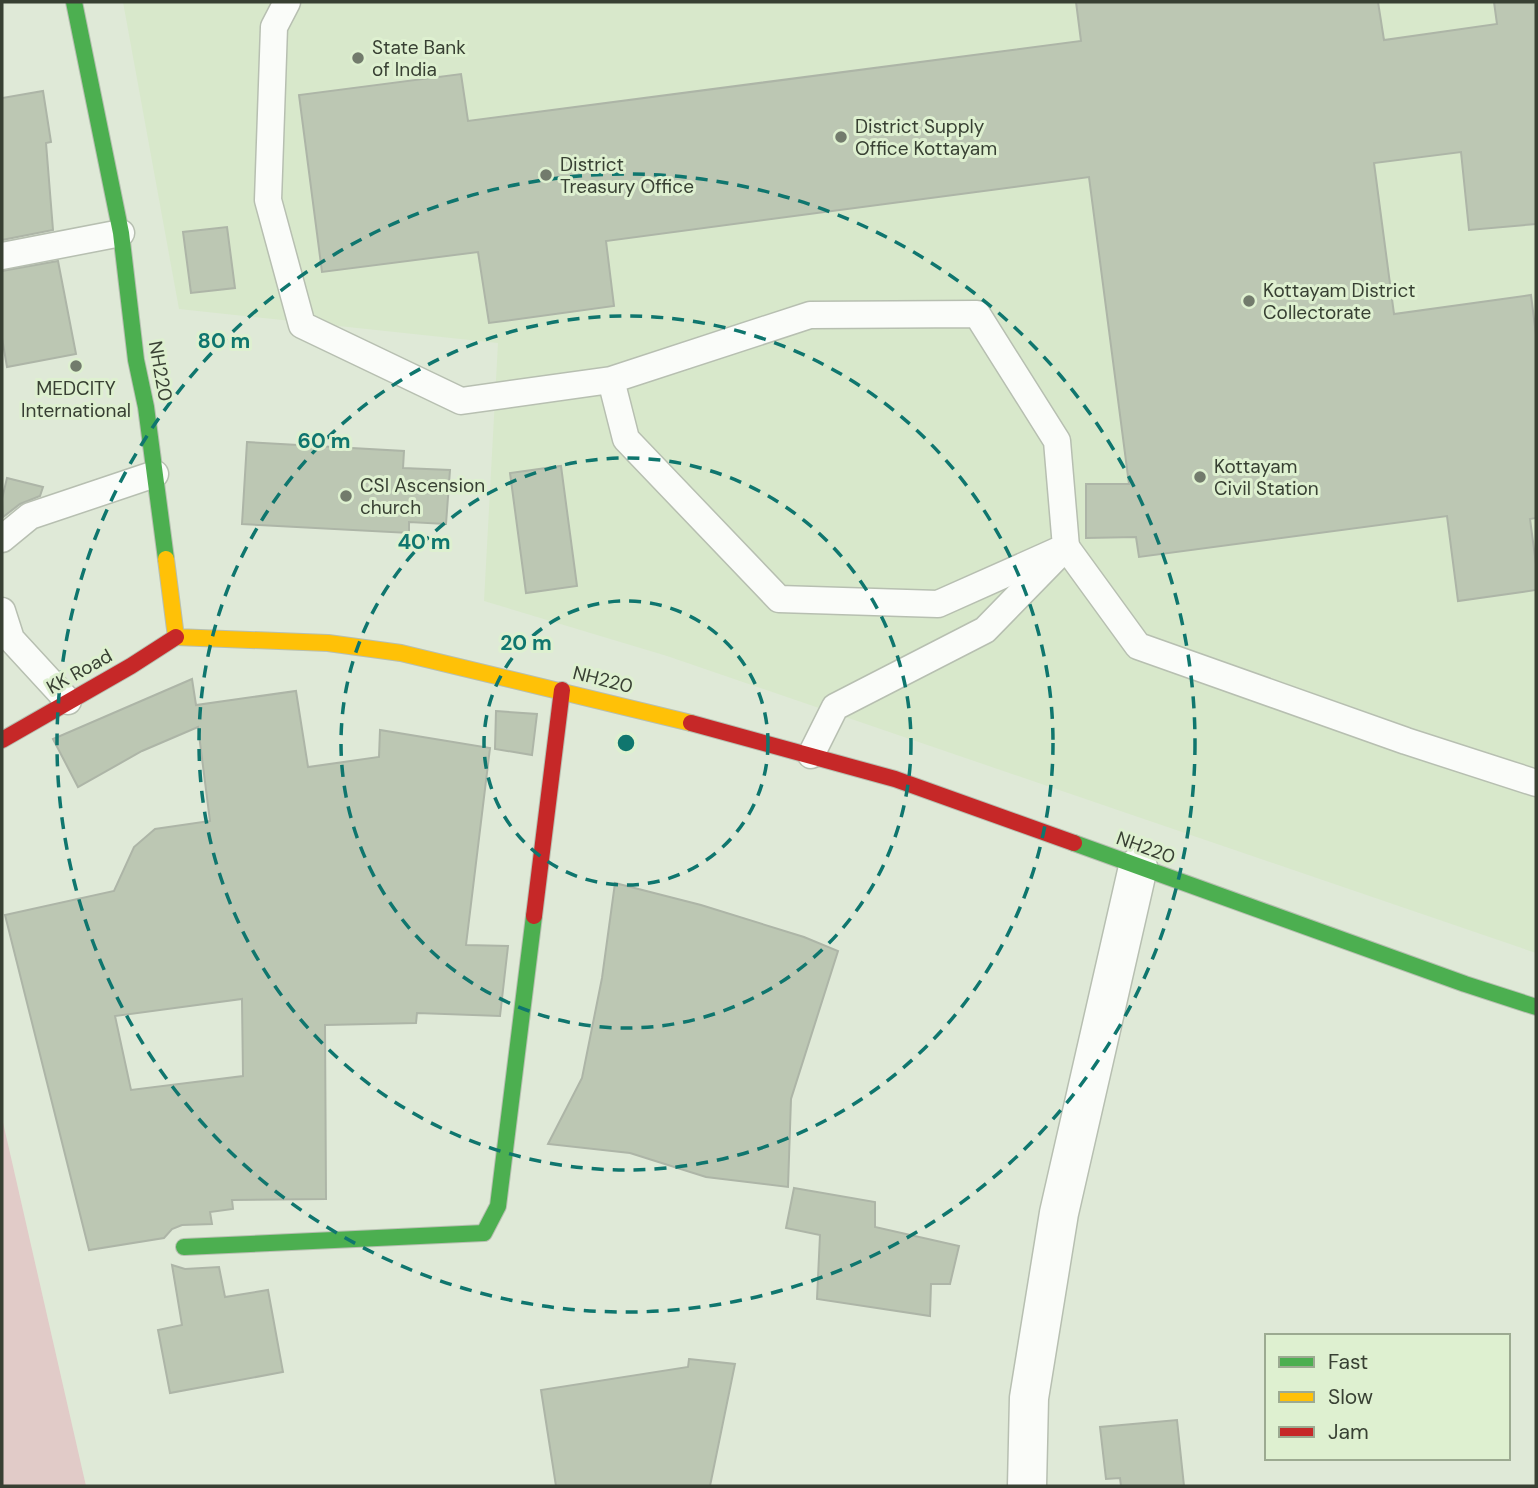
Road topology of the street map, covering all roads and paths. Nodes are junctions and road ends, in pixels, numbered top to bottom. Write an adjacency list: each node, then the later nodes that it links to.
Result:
1 (74, 2): 3 (main road, NH220)
2 (287, 2): 5 (lane)
3 (121, 233): 4 (lane); 6 (main road, NH220)
4 (2, 256)
5 (611, 380): 8 (lane); 8 (lane)
6 (155, 474): 7 (lane); 10 (main road, NH220)
7 (2, 539)
8 (1066, 547): 14 (lane); 15 (lane)
9 (2, 611): 12 (lane)
10 (176, 637): 11 (main road, NH220); 12 (main road, KK Road)
11 (562, 690): 14 (main road, NH220); 18 (main road)
12 (68, 701): 13 (main road, KK Road)
13 (2, 740)
14 (811, 755): 16 (main road, NH220)
15 (1536, 783)
16 (1138, 867): 17 (main road, NH220); 19 (street)
17 (1536, 1007)
18 (184, 1247)
19 (1027, 1486)

